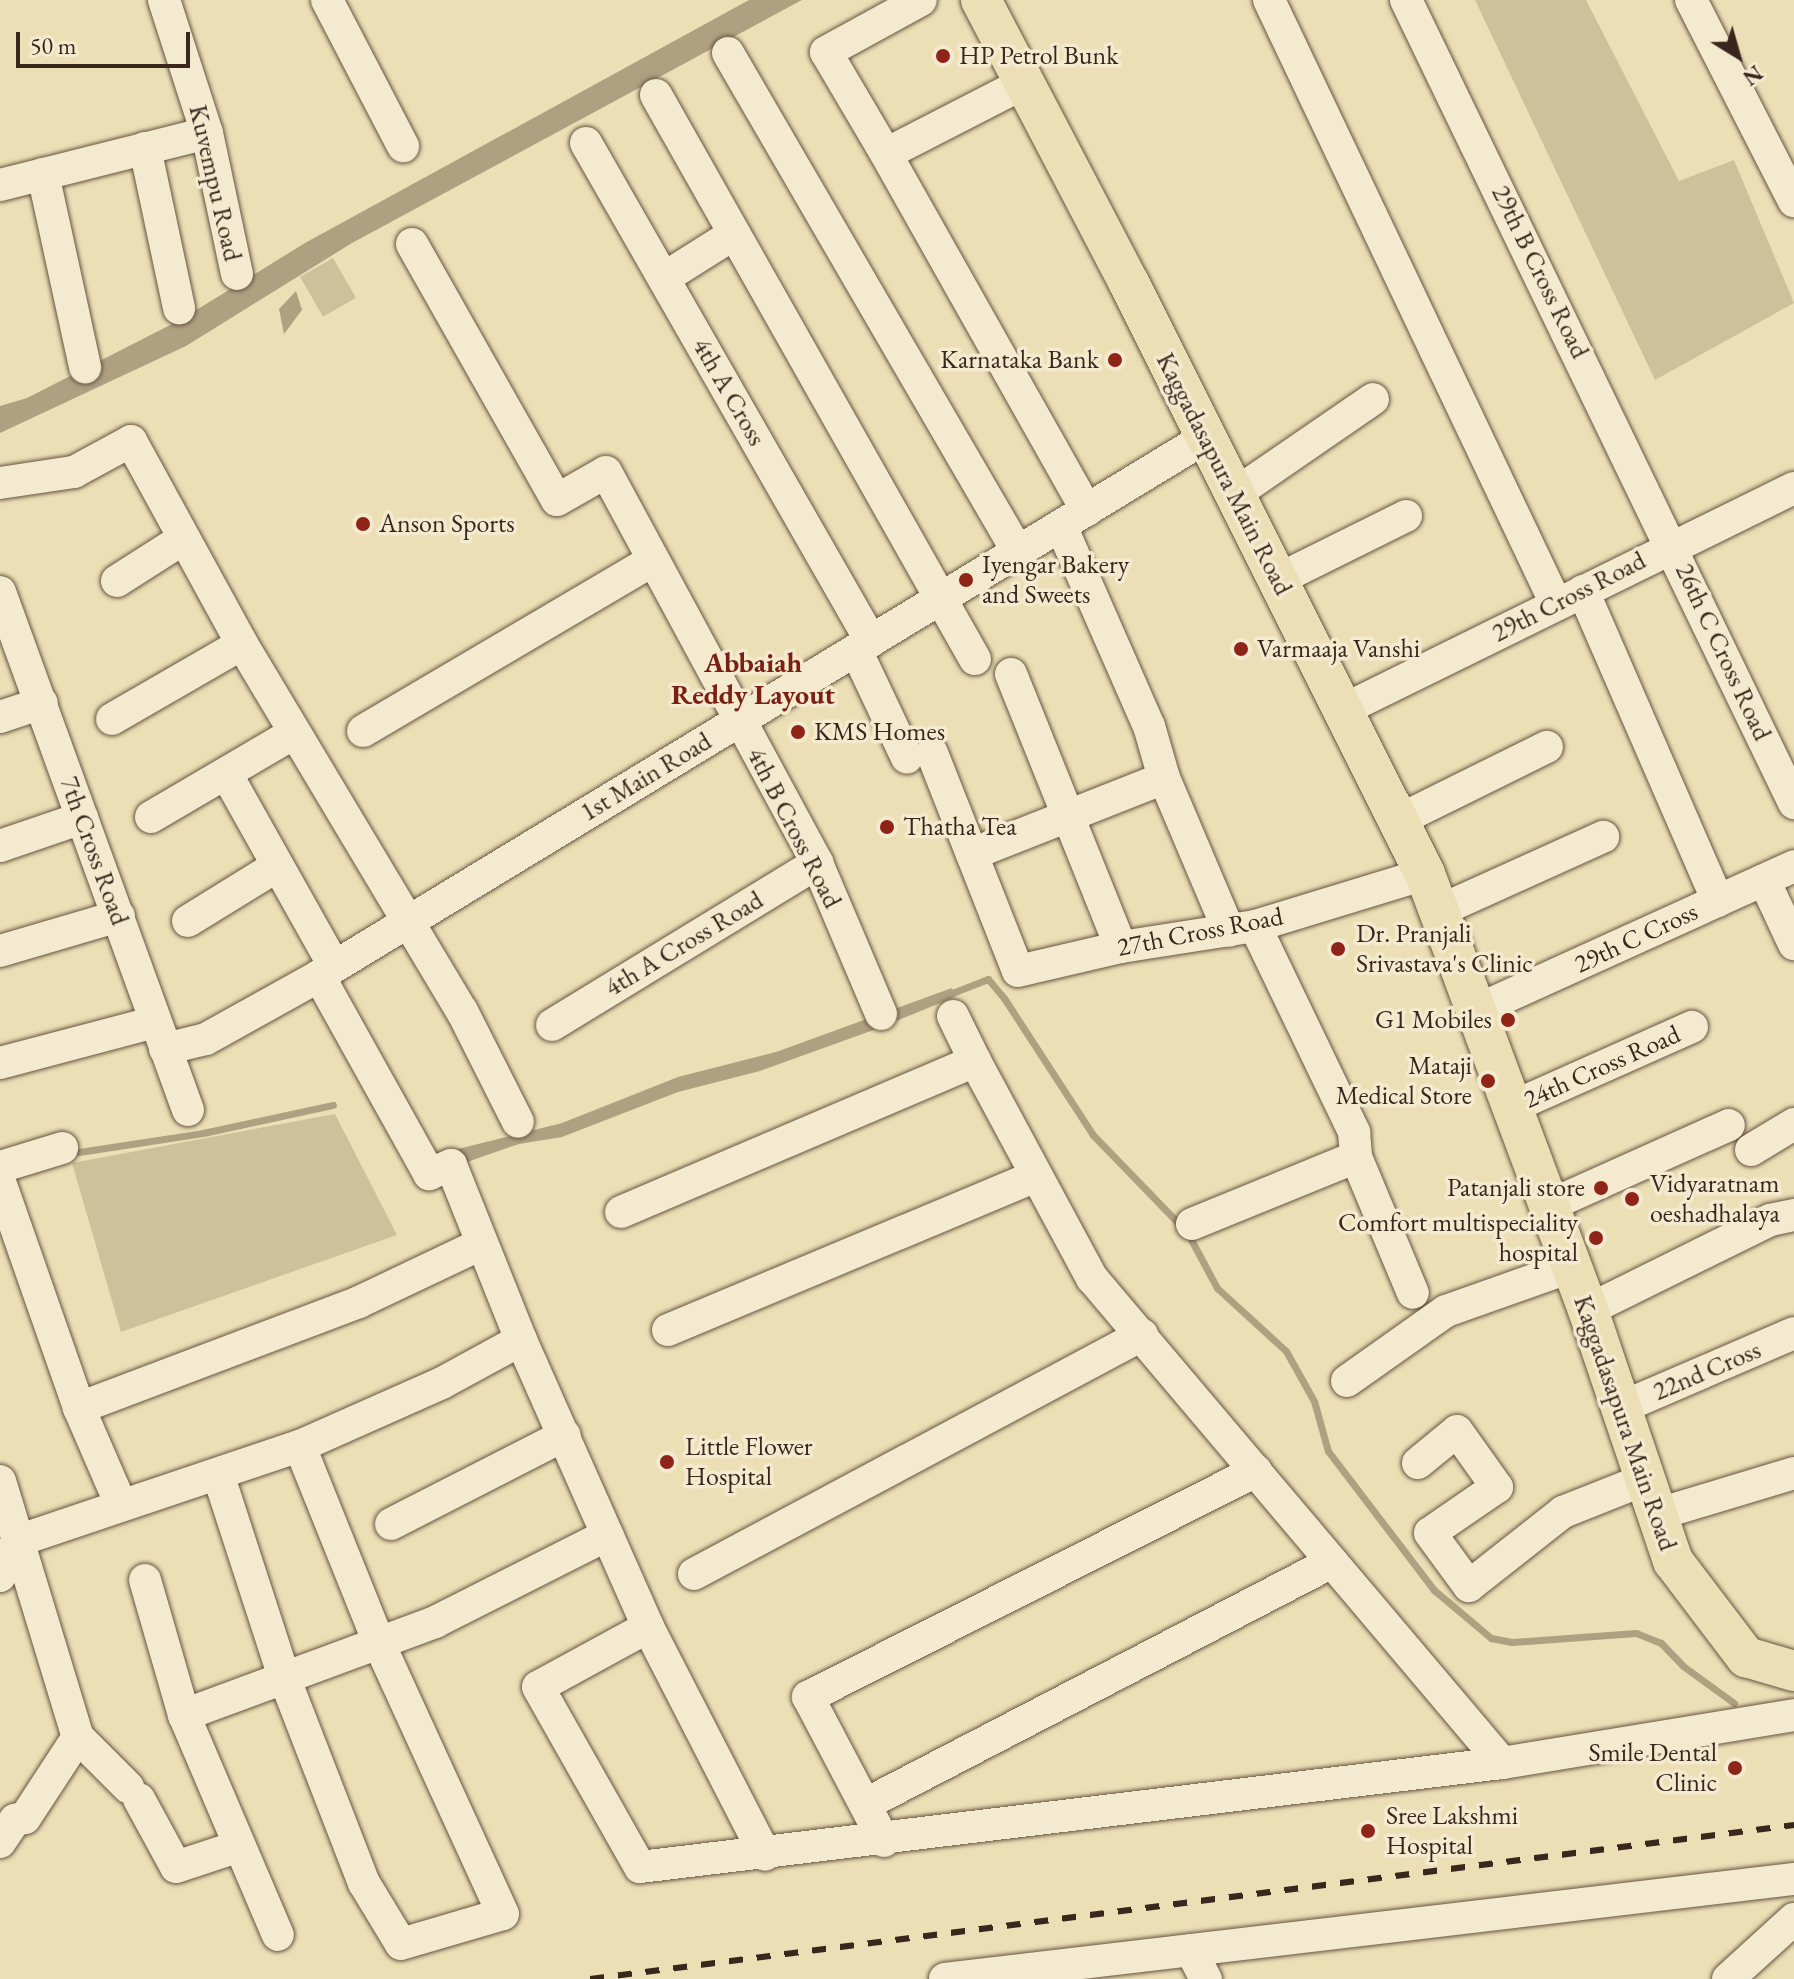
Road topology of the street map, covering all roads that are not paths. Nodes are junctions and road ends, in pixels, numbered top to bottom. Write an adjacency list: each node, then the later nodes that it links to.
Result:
1 (164, 0): 11 (street, Kuvempu Road)
2 (327, 0): 13 (street)
3 (921, 0): 15 (street)
4 (981, 0): 9 (main road, Kaggadasapura Main Road)
5 (1269, 0): 40 (street)
6 (1406, 0): 33 (street, 29th B Cross Road)
7 (1691, 0): 18 (street)
8 (728, 53): 34 (street)
9 (1026, 82): 15 (street); 26 (main road, Kaggadasapura Main Road)
10 (656, 95): 19 (street)
11 (207, 133): 14 (street); 21 (street, Kuvempu Road)
12 (586, 143): 22 (street, 4th A Cross)
13 (403, 146)
14 (145, 148): 16 (street); 23 (street)
15 (886, 154): 31 (street)
16 (43, 174): 17 (street); 24 (street)
17 (0, 185)
18 (1794, 201)
19 (734, 234): 22 (street); 39 (street)
20 (412, 244): 35 (street, 4th B Cross Road)
21 (237, 274)
22 (664, 278): 42 (street, 4th A Cross)
23 (179, 308)
24 (85, 367)
25 (1373, 399): 29 (street)
26 (1205, 438): 29 (main road, Kaggadasapura Main Road); 31 (street, 1st Main Road)
27 (0, 483): 32 (street)
28 (1794, 488): 33 (street, 29th Cross Road)
29 (1232, 496): 36 (main road, Kaggadasapura Main Road)
30 (1406, 516): 36 (street)
31 (1074, 518): 34 (street, 1st Main Road); 54 (street)
32 (183, 539): 37 (street); 41 (street)
33 (1673, 545): 40 (street, 29th Cross Road); 55 (street, 26th C Cross Road)
34 (1018, 552): 39 (street, 1st Main Road)
35 (652, 561): 49 (street, 4th B Cross Road); 50 (street)
36 (1277, 580): 46 (main road, Kaggadasapura Main Road)
37 (117, 581)
38 (0, 592): 45 (street, 7th Cross Road)
39 (944, 597): 42 (street, 1st Main Road); 43 (street)
40 (1570, 597): 46 (street, 29th Cross Road); 68 (street)
41 (242, 644): 48 (street); 51 (street)
42 (863, 646): 49 (street, 1st Main Road); 62 (street, 4th A Cross)
43 (975, 659)
44 (1011, 674): 56 (street)
45 (42, 703): 47 (street); 58 (street, 7th Cross Road)
46 (1345, 709): 59 (main road, Kaggadasapura Main Road)
47 (0, 717)
48 (112, 719)
49 (738, 722): 63 (street, 4th B Cross Road); 71 (street, 1st Main Road)
50 (363, 731)
51 (294, 733): 53 (street); 71 (street)
52 (1547, 747): 59 (street)
53 (227, 775): 57 (street); 64 (street)
54 (1164, 778): 56 (street); 73 (street)
55 (1794, 803)
56 (1068, 815): 62 (street); 75 (street)
57 (151, 817)
58 (82, 818): 61 (street); 70 (street, 7th Cross Road)
59 (1399, 820): 66 (main road, Kaggadasapura Main Road)
60 (1603, 837): 69 (street)
61 (0, 846)
62 (972, 854): 78 (street, 4th A Cross)
63 (817, 863): 80 (street, 4th B Cross Road); 82 (street, 4th A Cross Road)
64 (277, 866): 72 (street); 77 (street)
65 (1794, 866): 67 (street, 29th C Cross)
66 (1425, 874): 69 (main road, Kaggadasapura Main Road); 73 (street, 27th Cross Road)
67 (1764, 880): 68 (street, 29th C Cross); 74 (street)
68 (1718, 901): 79 (street, 29th C Cross)
69 (1441, 910): 79 (main road, Kaggadasapura Main Road)
70 (119, 916): 76 (street); 84 (street, 7th Cross Road)
71 (409, 918): 77 (street, 1st Main Road); 89 (street)
72 (188, 921)
73 (1242, 928): 75 (street, 27th Cross Road); 94 (street)
74 (1794, 944)
75 (1121, 947): 78 (street, 27th Cross Road)
76 (0, 951)
77 (326, 970): 84 (street, 1st Main Road); 102 (street)
78 (1018, 971)
79 (1477, 1010): 87 (main road, Kaggadasapura Main Road)
80 (881, 1014)
81 (953, 1016): 85 (street)
82 (552, 1025)
83 (1692, 1027): 87 (street, 24th Cross Road)
84 (160, 1036): 86 (street); 88 (street, 7th Cross Road)
85 (975, 1061): 96 (street); 99 (street)
86 (0, 1063)
87 (1512, 1107): 98 (main road, Kaggadasapura Main Road)
88 (188, 1110)
89 (518, 1122)
90 (1794, 1124): 93 (street)
91 (1729, 1125): 98 (street)
92 (62, 1148): 95 (street)
93 (1751, 1150)
94 (1356, 1157): 101 (street); 104 (street)
95 (0, 1167)
96 (1036, 1176): 106 (street); 108 (street)
97 (0, 1182): 111 (street)
98 (1548, 1206): 103 (main road, Kaggadasapura Main Road)
99 (621, 1212)
100 (1794, 1215): 105 (street)
101 (1192, 1224)
102 (481, 1244): 109 (street); 111 (street)
103 (1570, 1267): 105 (main road, Kaggadasapura Main Road); 110 (street)
104 (1413, 1293)
105 (1588, 1310): 112 (main road, Kaggadasapura Main Road)
106 (668, 1330)
107 (1794, 1333): 112 (street, 22nd Cross)
108 (1142, 1335): 116 (street); 126 (street)
109 (521, 1340): 113 (street); 114 (street)
110 (1347, 1381)
111 (79, 1408): 121 (street)
112 (1620, 1408): 120 (main road, Kaggadasapura Main Road)
113 (565, 1435): 122 (street); 123 (street)
114 (300, 1446): 118 (street); 130 (street)
115 (1418, 1463): 120 (street)
116 (1256, 1471): 125 (street); 137 (street)
117 (1794, 1473): 120 (street)
118 (218, 1474): 121 (street); 132 (street)
119 (0, 1481): 124 (street)
120 (1650, 1497): 131 (main road, Kaggadasapura Main Road)
121 (121, 1505): 124 (street)
122 (391, 1524)
123 (607, 1535): 129 (street); 130 (street)
124 (17, 1541): 127 (street); 135 (street)
125 (1332, 1562): 136 (street); 137 (street)
126 (694, 1574)
127 (0, 1576)
128 (145, 1580): 133 (street)
129 (648, 1627): 141 (street); 141 (street)
130 (379, 1643): 132 (street); 132 (street)
131 (1794, 1671)
132 (284, 1677): 133 (street)
133 (184, 1715): 140 (street)
134 (1794, 1715): 136 (street)
135 (75, 1725): 138 (street); 140 (street)
136 (1502, 1763): 139 (street)
137 (866, 1804): 139 (street)
138 (8, 1831)
139 (884, 1841): 141 (street)
140 (240, 1846): 144 (street)
141 (765, 1855)
142 (1794, 1879): 145 (street)
143 (1794, 1919): 148 (street)
144 (278, 1935)
145 (1191, 1950): 146 (street); 147 (street)
146 (945, 1979)
147 (1206, 1979)
148 (1728, 1979)

